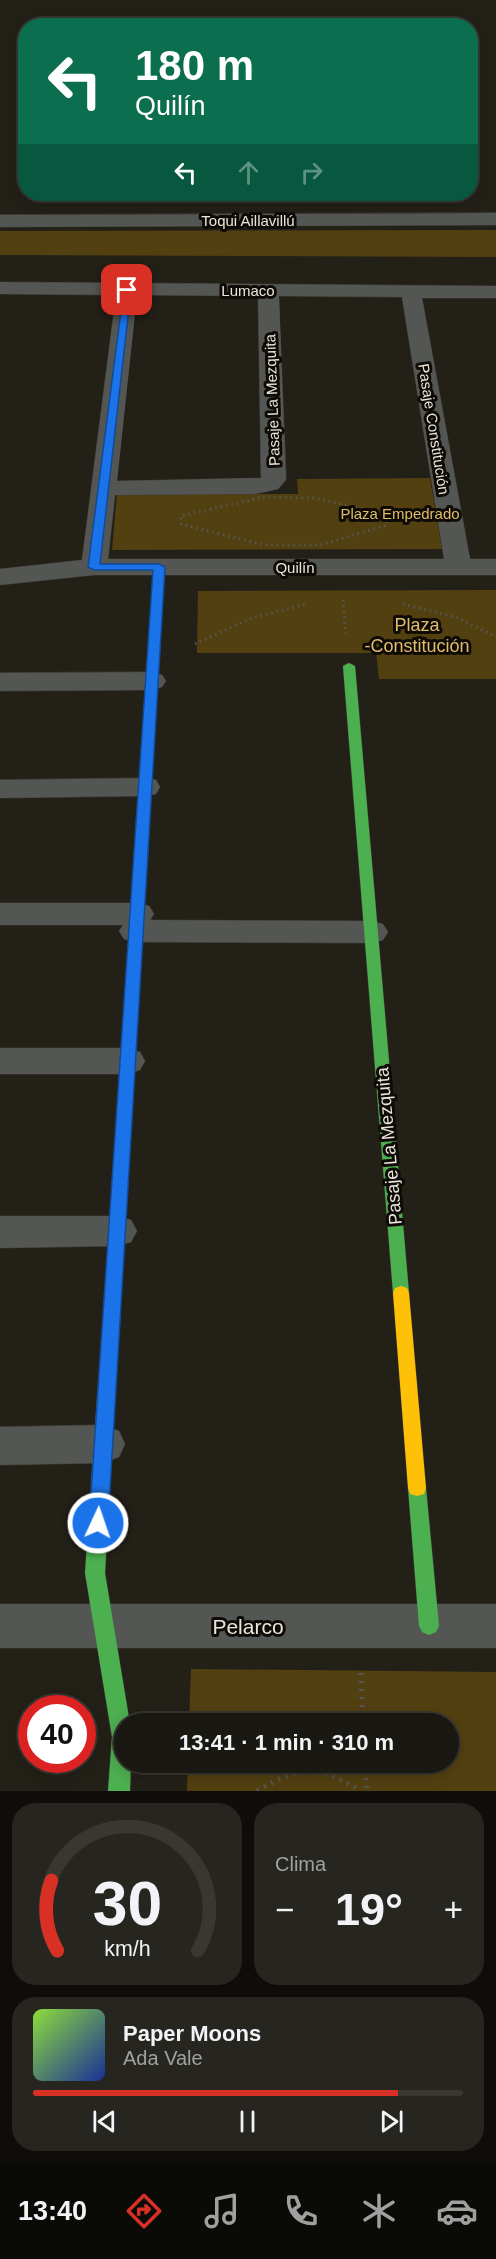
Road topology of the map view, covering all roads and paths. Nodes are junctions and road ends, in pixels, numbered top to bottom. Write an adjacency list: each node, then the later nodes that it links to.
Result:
1 (496, 219): 2 (street, Toqui Aillavillú)
2 (0, 221)
3 (0, 288): 4 (street, Lumaco)
4 (127, 290): 5 (street, Lumaco); 8 (street)
5 (268, 291): 6 (street, Lumaco); 8 (street, Pasaje La Mezquita)
6 (411, 292): 7 (street, Lumaco); 13 (street, Pasaje Constitución)
7 (496, 292)
8 (103, 488): 11 (street)
9 (265, 545): 9 (path)
10 (0, 558): 11 (street, Quilín)
11 (94, 567): 12 (street, Quilín); 15 (street, Quilín)
12 (159, 567): 13 (street, Quilín); 22 (street)
13 (458, 567): 14 (street, Quilín)
14 (496, 567)
15 (0, 577)
16 (333, 600): 17 (path)
17 (353, 600)
18 (312, 603): 22 (path)
19 (394, 603): 20 (path)
20 (496, 637)
21 (349, 666): 28 (street, Pasaje La Mezquita)
22 (152, 674): 23 (street); 24 (street)
23 (0, 682)
24 (145, 787): 25 (street); 27 (street)
25 (0, 789)
26 (0, 914): 27 (street)
27 (136, 922): 28 (street); 30 (street)
28 (371, 932): 37 (street, Pasaje La Mezquita)
29 (0, 1061): 30 (street)
30 (128, 1061): 31 (street)
31 (117, 1230): 32 (street); 33 (street)
32 (0, 1232)
33 (103, 1444): 34 (street); 36 (street)
34 (0, 1446)
35 (0, 1626): 36 (street, Pelarco)
36 (103, 1626): 37 (street, Pelarco); 40 (street)
37 (429, 1626): 38 (street, Pelarco)
38 (496, 1626)
39 (366, 1773): 43 (path)
40 (119, 1791)
41 (257, 1791): 42 (path)
42 (360, 1791)
43 (367, 1791)

